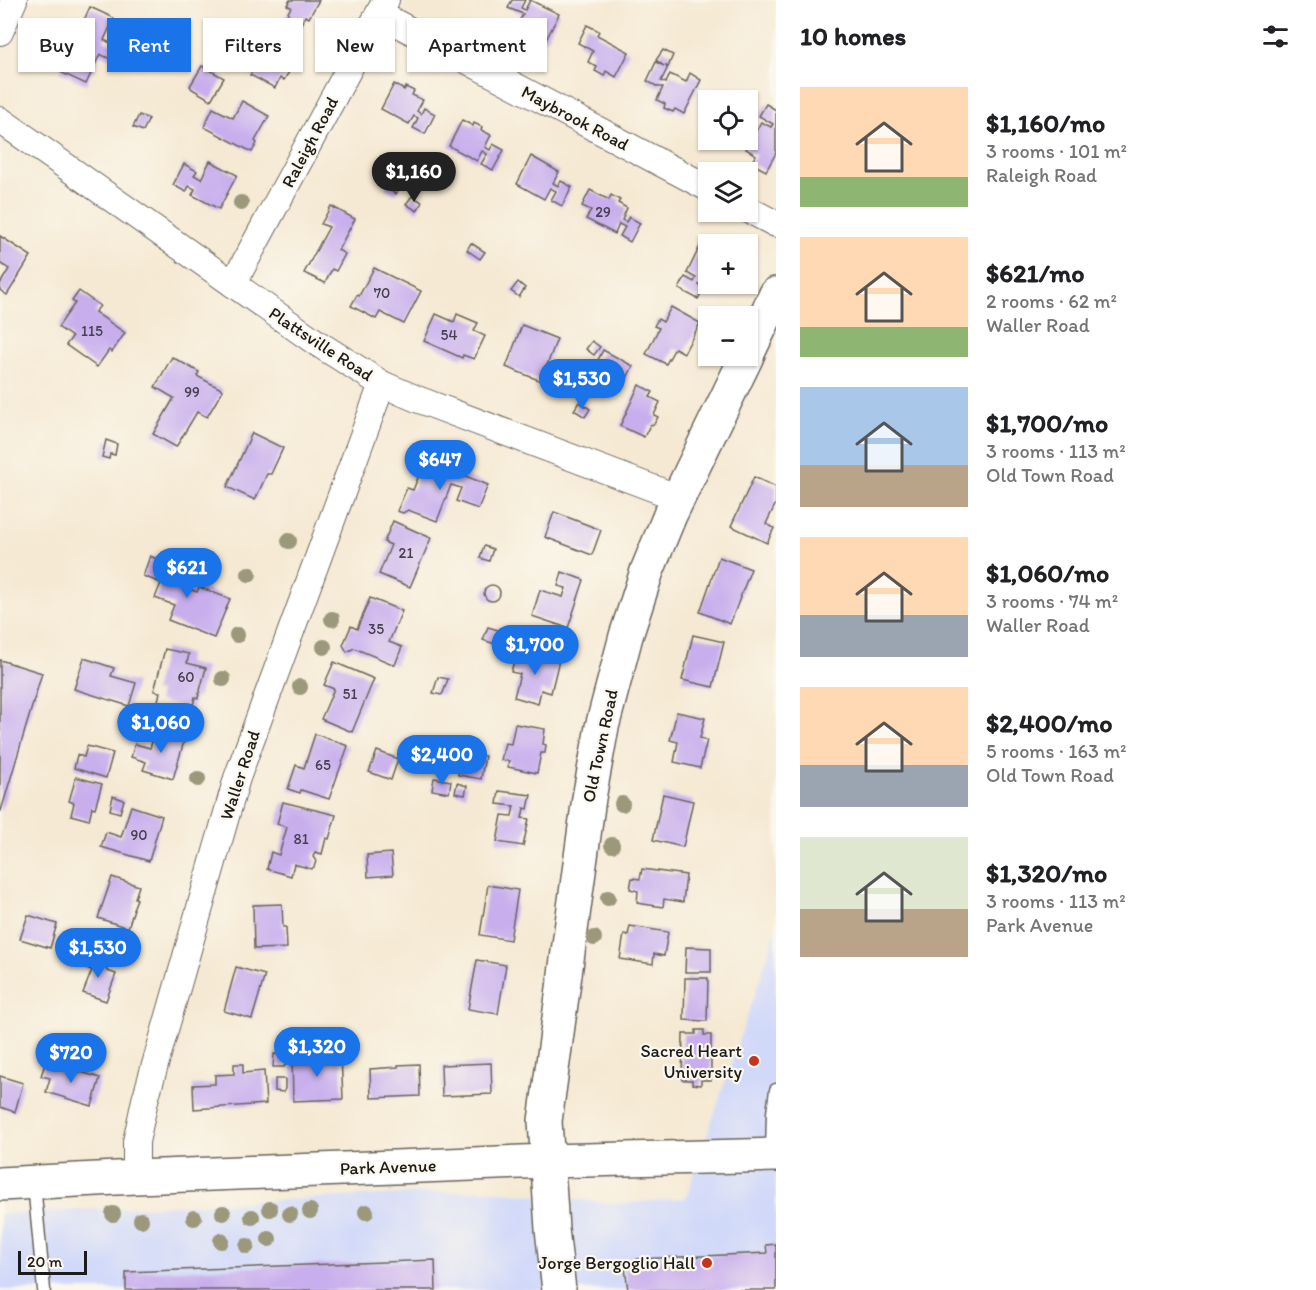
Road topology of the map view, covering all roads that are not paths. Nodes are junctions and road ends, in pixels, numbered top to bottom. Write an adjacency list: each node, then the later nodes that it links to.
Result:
1 (14, 0): 3 (street)
2 (382, 7): 5 (street, Maybrook Road); 8 (street, Raleigh Road)
3 (0, 32)
4 (0, 120): 8 (street, Plattsville Road)
5 (698, 182)
6 (758, 215): 7 (street)
7 (776, 224)
8 (233, 284): 12 (street, Plattsville Road)
9 (776, 294): 10 (main road, Old Town Road)
10 (758, 332)
11 (742, 366): 13 (main road, Old Town Road)
12 (382, 384): 13 (street, Plattsville Road); 17 (street, Waller Road)
13 (679, 498): 16 (main road, Old Town Road)
14 (776, 1090): 15 (lane)
15 (774, 1155): 16 (main road, Park Avenue)
16 (548, 1161): 17 (main road, Park Avenue); 21 (main road, Old Town Road)
17 (136, 1177): 18 (main road, Park Avenue)
18 (34, 1181): 19 (main road, Park Avenue); 20 (lane)
19 (0, 1184)
20 (44, 1290)
21 (559, 1290)

